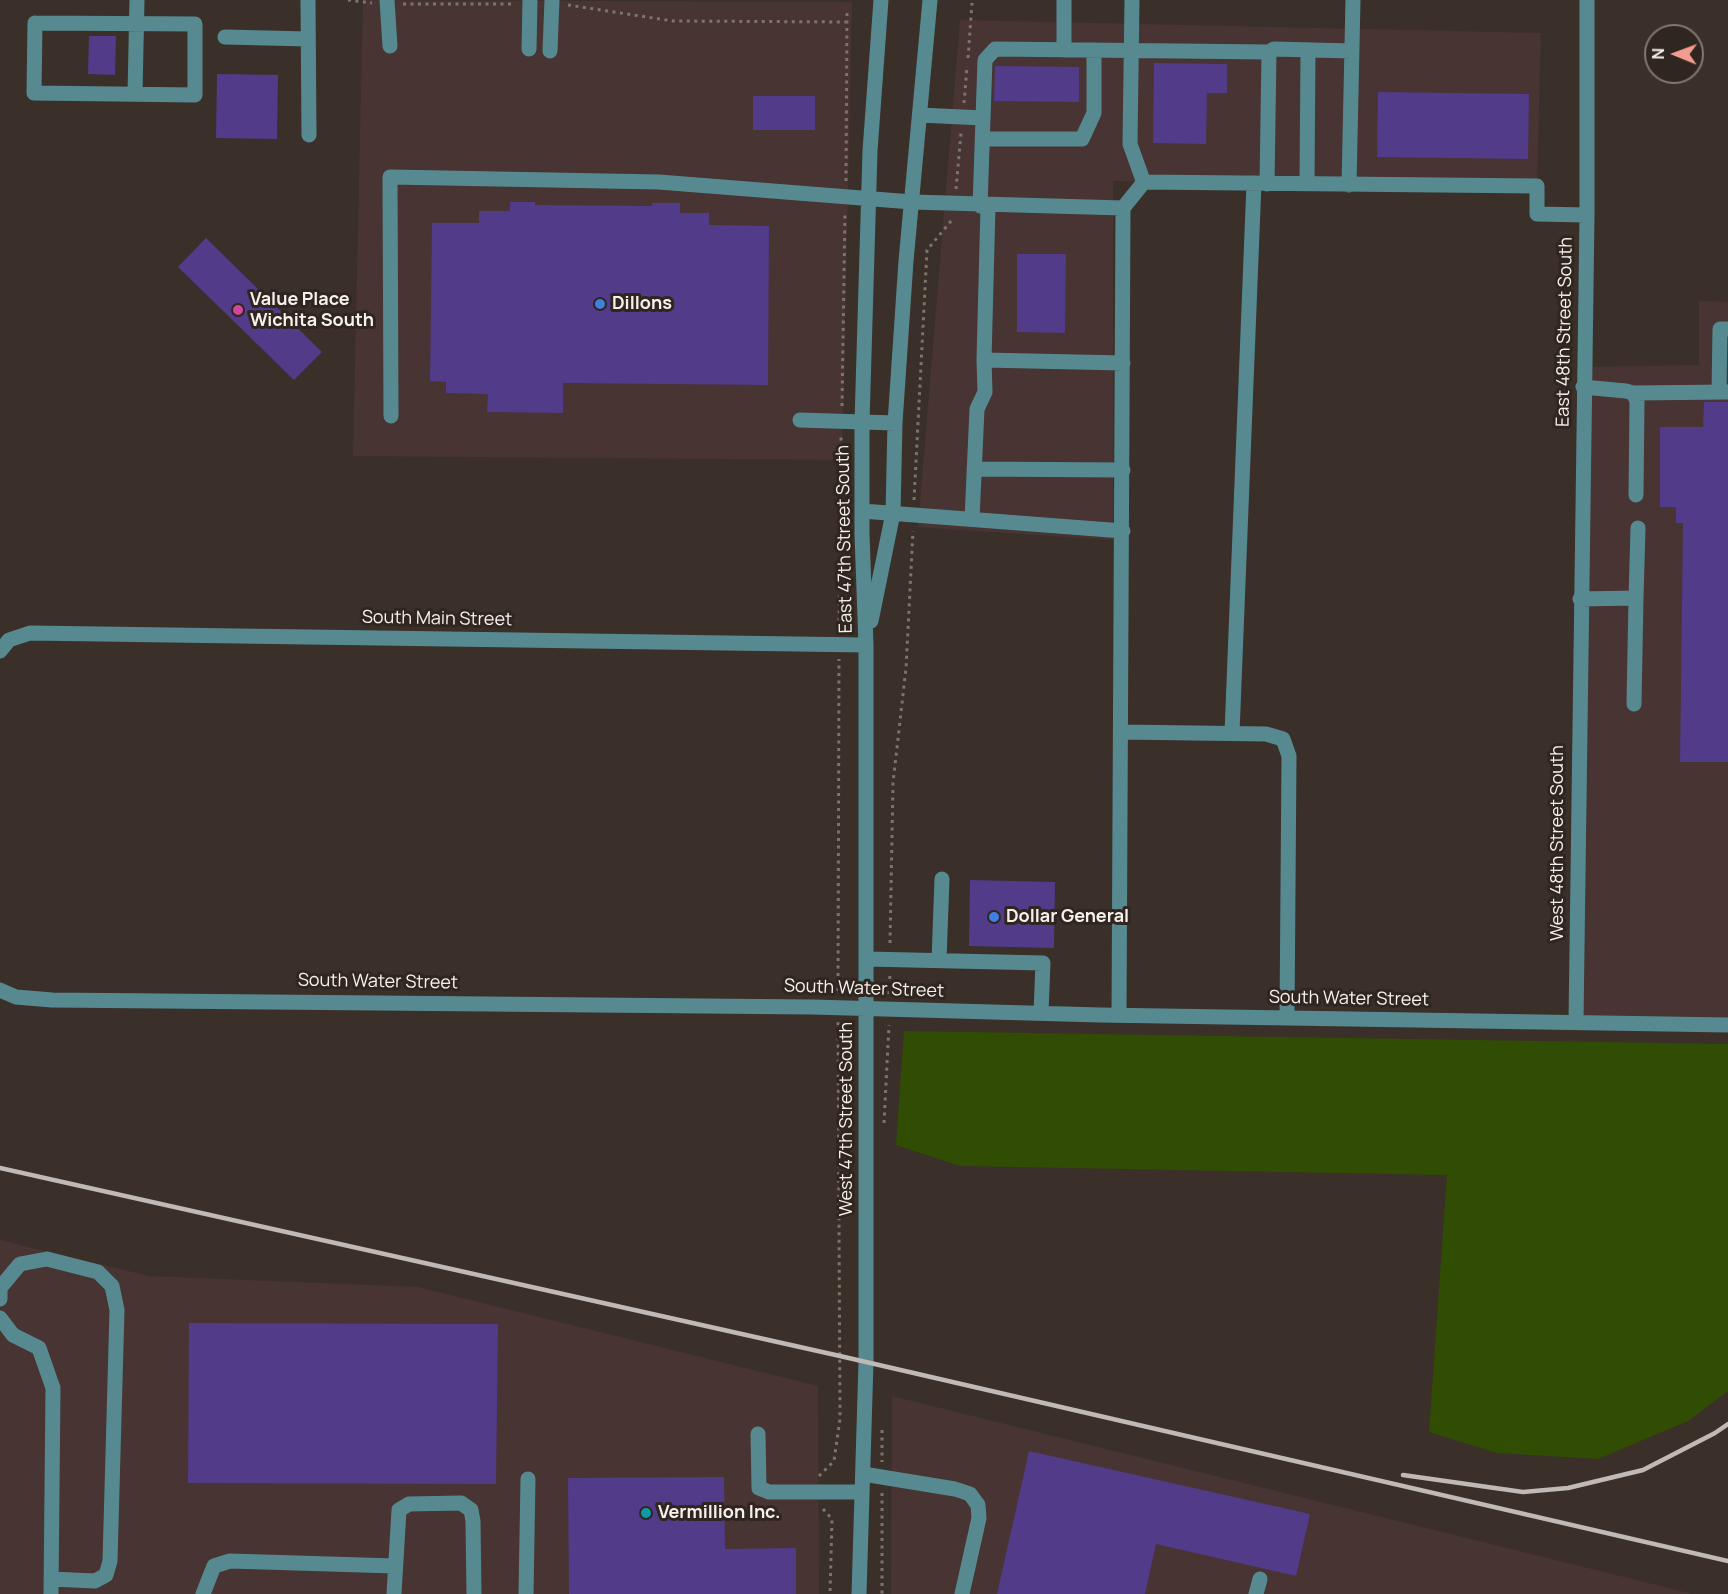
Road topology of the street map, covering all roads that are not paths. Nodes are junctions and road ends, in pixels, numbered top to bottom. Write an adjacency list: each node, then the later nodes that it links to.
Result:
1 (137, 0): 12 (street)
2 (308, 0): 14 (street)
3 (881, 0): 33 (street, East 47th Street South)
4 (930, 0): 25 (street, East 47th Street South)
5 (1064, 0): 17 (street)
6 (1132, 0): 19 (street)
7 (1353, 0): 22 (street)
8 (1587, 0): 37 (street, East 48th Street South)
9 (387, 2): 15 (street)
10 (530, 2): 16 (street)
11 (552, 2): 21 (street)
12 (137, 24): 24 (street); 24 (street); 24 (street)
13 (225, 37): 14 (street)
14 (308, 39): 27 (street)
15 (390, 46)
16 (529, 49)
17 (1064, 50): 18 (street); 26 (street)
18 (1094, 50): 19 (street); 28 (street)
19 (1131, 50): 23 (street); 29 (street)
20 (1308, 50): 22 (street); 23 (street); 31 (street)
21 (550, 51)
22 (1352, 51): 32 (street)
23 (1269, 52): 30 (street)
24 (135, 94)
25 (920, 115): 26 (street); 34 (street, East 47th Street South)
26 (983, 118): 28 (street)
27 (309, 135)
28 (983, 139): 35 (street)
29 (1144, 183): 30 (street); 36 (street)
30 (1260, 183): 31 (street); 63 (street)
31 (1307, 184): 32 (street)
32 (1349, 184): 37 (street)
33 (870, 197): 34 (street); 44 (street); 46 (street, East 47th Street South)
34 (912, 202): 35 (street); 47 (street, East 47th Street South)
35 (984, 206): 36 (street); 39 (street)
36 (1124, 208): 40 (street)
37 (1587, 215): 41 (street, East 48th Street South)
38 (1728, 330): 42 (street)
39 (984, 360): 40 (street); 48 (street)
40 (1123, 363): 49 (street)
41 (1584, 387): 43 (street); 56 (street, East 48th Street South)
42 (1724, 392): 43 (street)
43 (1633, 393): 50 (street)
44 (391, 416)
45 (800, 420): 46 (street)
46 (862, 422): 47 (street); 51 (street, East 47th Street South)
47 (895, 423): 52 (street, East 47th Street South)
48 (974, 469): 49 (street); 53 (street)
49 (1123, 470): 55 (street)
50 (1636, 495)
51 (862, 511): 52 (street); 59 (street, East 47th Street South)
52 (893, 513): 53 (street); 59 (street, East 47th Street South)
53 (972, 519): 55 (street)
54 (1638, 528): 57 (street)
55 (1123, 531): 62 (street)
56 (1580, 598): 57 (street); 60 (street, East 48th Street South)
57 (1636, 598): 61 (street)
58 (4, 645): 59 (street, South Main Street)
59 (866, 645): 65 (street, West 47th Street South)
60 (1579, 664): 72 (street, West 48th Street South)
61 (1634, 704)
62 (1121, 732): 63 (street); 70 (street)
63 (1232, 733): 71 (street)
64 (942, 879): 66 (street)
65 (867, 959): 66 (street); 68 (street, West 47th Street South)
66 (939, 960): 69 (street)
67 (0, 990): 68 (street, South Water Street)
68 (867, 1009): 69 (street, South Water Street); 77 (street, West 47th Street South)
69 (1041, 1013): 70 (street, South Water Street)
70 (1119, 1015): 71 (street, South Water Street)
71 (1287, 1018): 72 (street, South Water Street)
72 (1576, 1022): 73 (street, South Water Street)
73 (1728, 1025)
74 (0, 1299): 82 (street)
75 (0, 1318): 82 (street)
76 (758, 1434): 79 (street)
77 (863, 1474): 79 (street, West 47th Street South); 88 (street)
78 (528, 1479): 86 (street)
79 (862, 1492): 87 (street, West 47th Street South)
80 (395, 1566): 83 (street); 84 (street); 85 (street)
81 (1260, 1579): 89 (street)
82 (51, 1587)
83 (203, 1594)
84 (394, 1594)
85 (474, 1594)
86 (526, 1594)
87 (859, 1594)
88 (962, 1594)
89 (1256, 1594)

